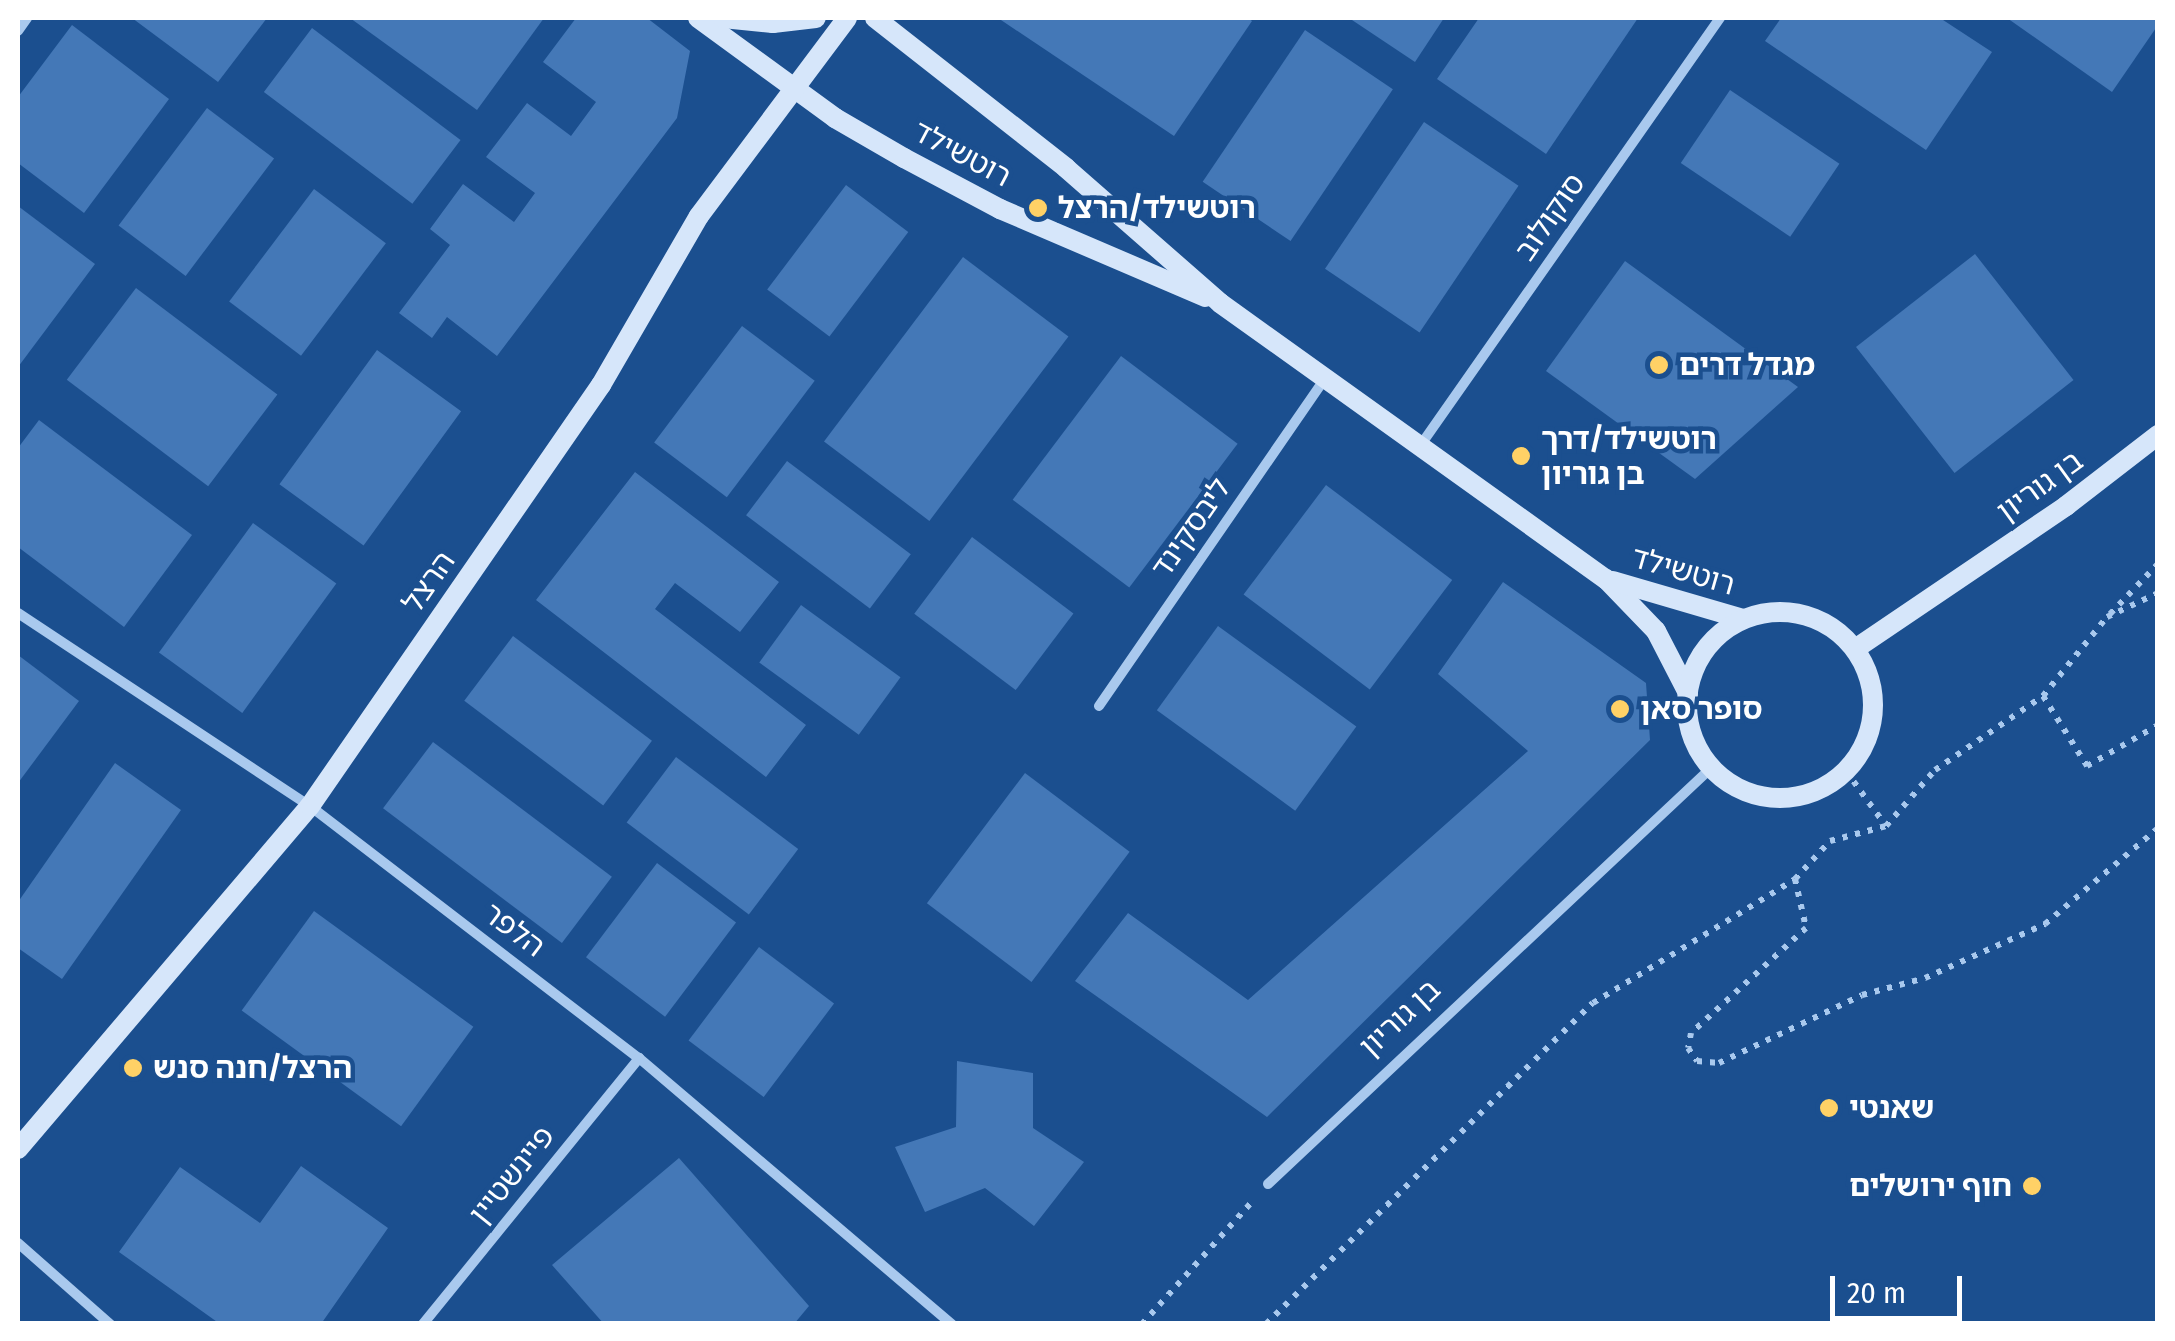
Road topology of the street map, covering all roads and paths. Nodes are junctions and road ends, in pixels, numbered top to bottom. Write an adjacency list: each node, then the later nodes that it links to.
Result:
1 (27, 18): 8 (street)
2 (698, 18): 9 (street, רוטשילד)
3 (723, 18): 4 (street)
4 (816, 18)
5 (847, 18): 9 (street, הרצל)
6 (876, 18): 10 (street, רוטשילד)
7 (1720, 18): 13 (street, סוקולוב)
8 (18, 32)
9 (792, 87): 10 (street, רוטשילד); 27 (street, הרצל)
10 (1220, 303): 11 (street, רוטשילד)
11 (1325, 379): 13 (street, רוטשילד); 23 (street, ליבסקינד)
12 (2158, 435): 20 (street, בן גוריון)
13 (1420, 446): 15 (street, רוטשילד)
14 (2158, 564): 18 (path)
15 (1606, 579): 19 (street, רוטשילד); 21 (street, רוטשילד)
16 (2158, 593): 18 (path)
17 (18, 613): 27 (street, הלפר)
18 (2107, 617): 22 (path)
19 (1743, 619): 20 (street); 21 (street)
20 (1855, 648): 26 (street)
21 (1688, 693): 25 (street)
22 (2042, 696): 24 (path); 28 (path)
23 (1099, 706)
24 (2158, 725)
25 (1711, 768): 26 (street); 33 (street, בן גוריון)
26 (1846, 771): 28 (path)
27 (310, 806): 31 (street, הלפר); 32 (street, הרצל)
28 (1886, 826): 30 (path)
29 (2158, 828): 30 (path)
30 (1794, 879): 39 (path)
31 (639, 1058): 36 (street, פיינשטיין); 37 (street, הלפר)
32 (18, 1149)
33 (1268, 1184): 38 (path)
34 (18, 1243): 35 (street)
35 (110, 1324)
36 (423, 1324)
37 (952, 1324)
38 (1142, 1324)
39 (1266, 1324)

